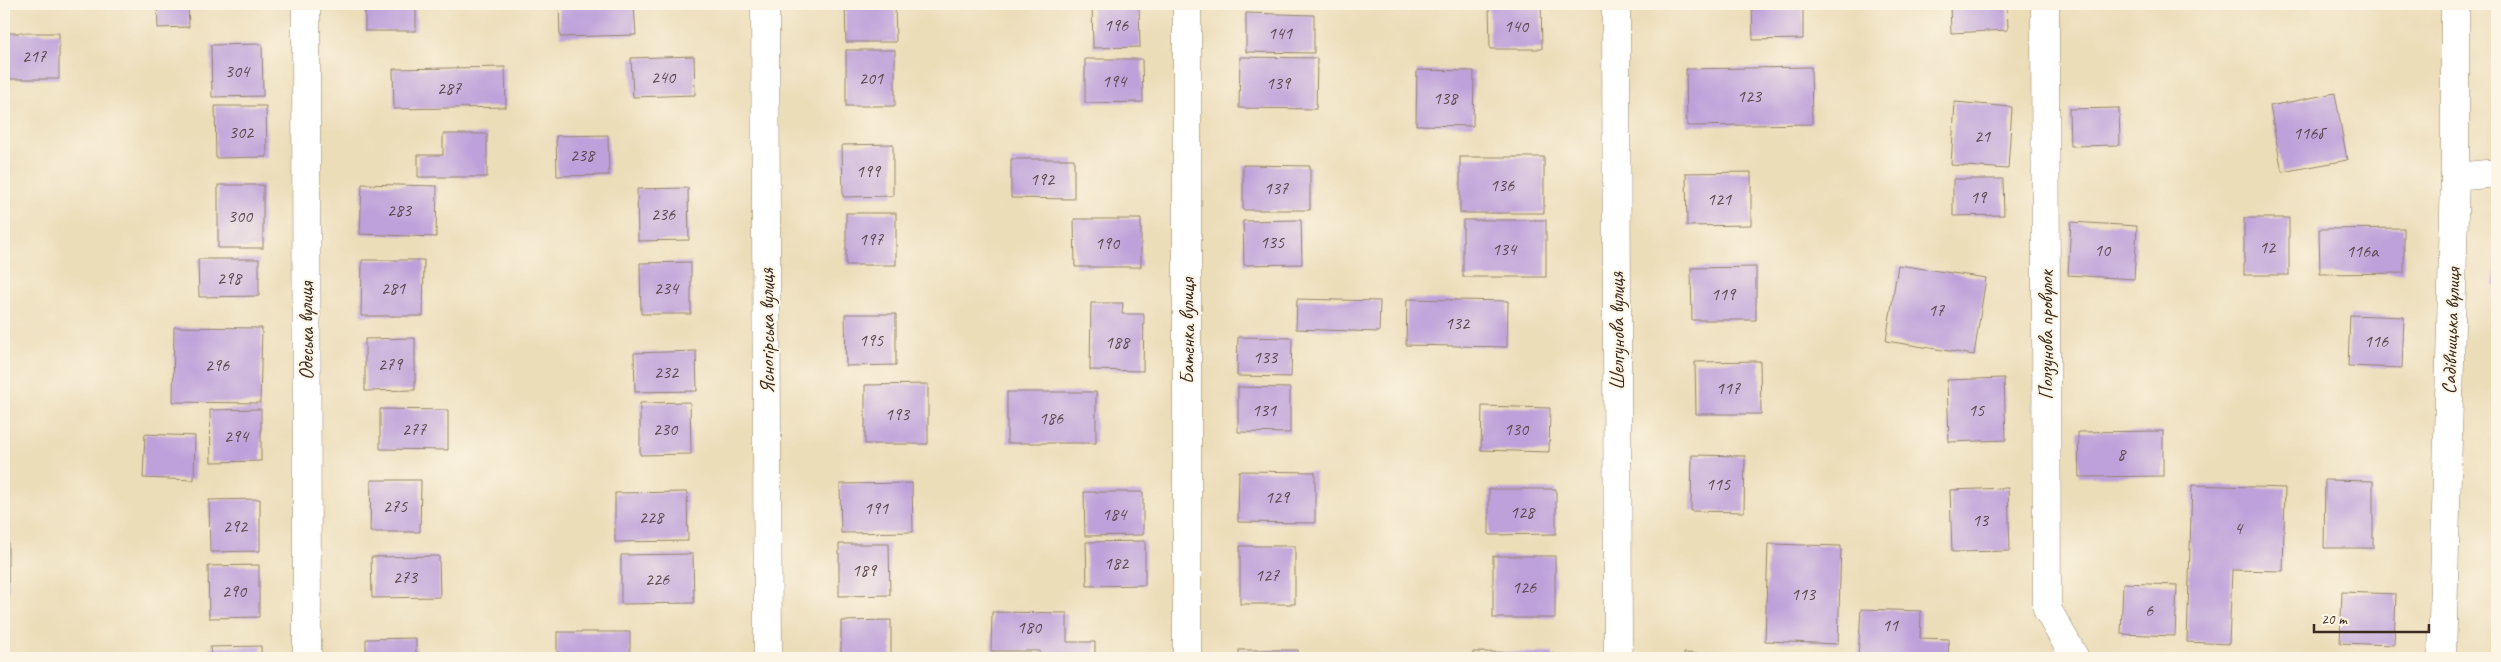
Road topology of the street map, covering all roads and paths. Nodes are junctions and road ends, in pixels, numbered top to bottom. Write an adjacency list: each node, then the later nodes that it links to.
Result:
1 (306, 4): 9 (street, Одеська вулиця)
2 (765, 4): 10 (street, Ясногірська вулиця)
3 (1187, 4): 11 (street, Батенка вулиця)
4 (1616, 4): 12 (street, Шелгунова вулиця)
5 (2045, 4): 13 (street, Ползунова провулок)
6 (2455, 4): 8 (street, Садівницька вулиця)
7 (2497, 173): 8 (street)
8 (2455, 177): 14 (street, Садівницька вулиця)
9 (307, 658)
10 (768, 658)
11 (1187, 658)
12 (1618, 658)
13 (2075, 658)
14 (2442, 658)

